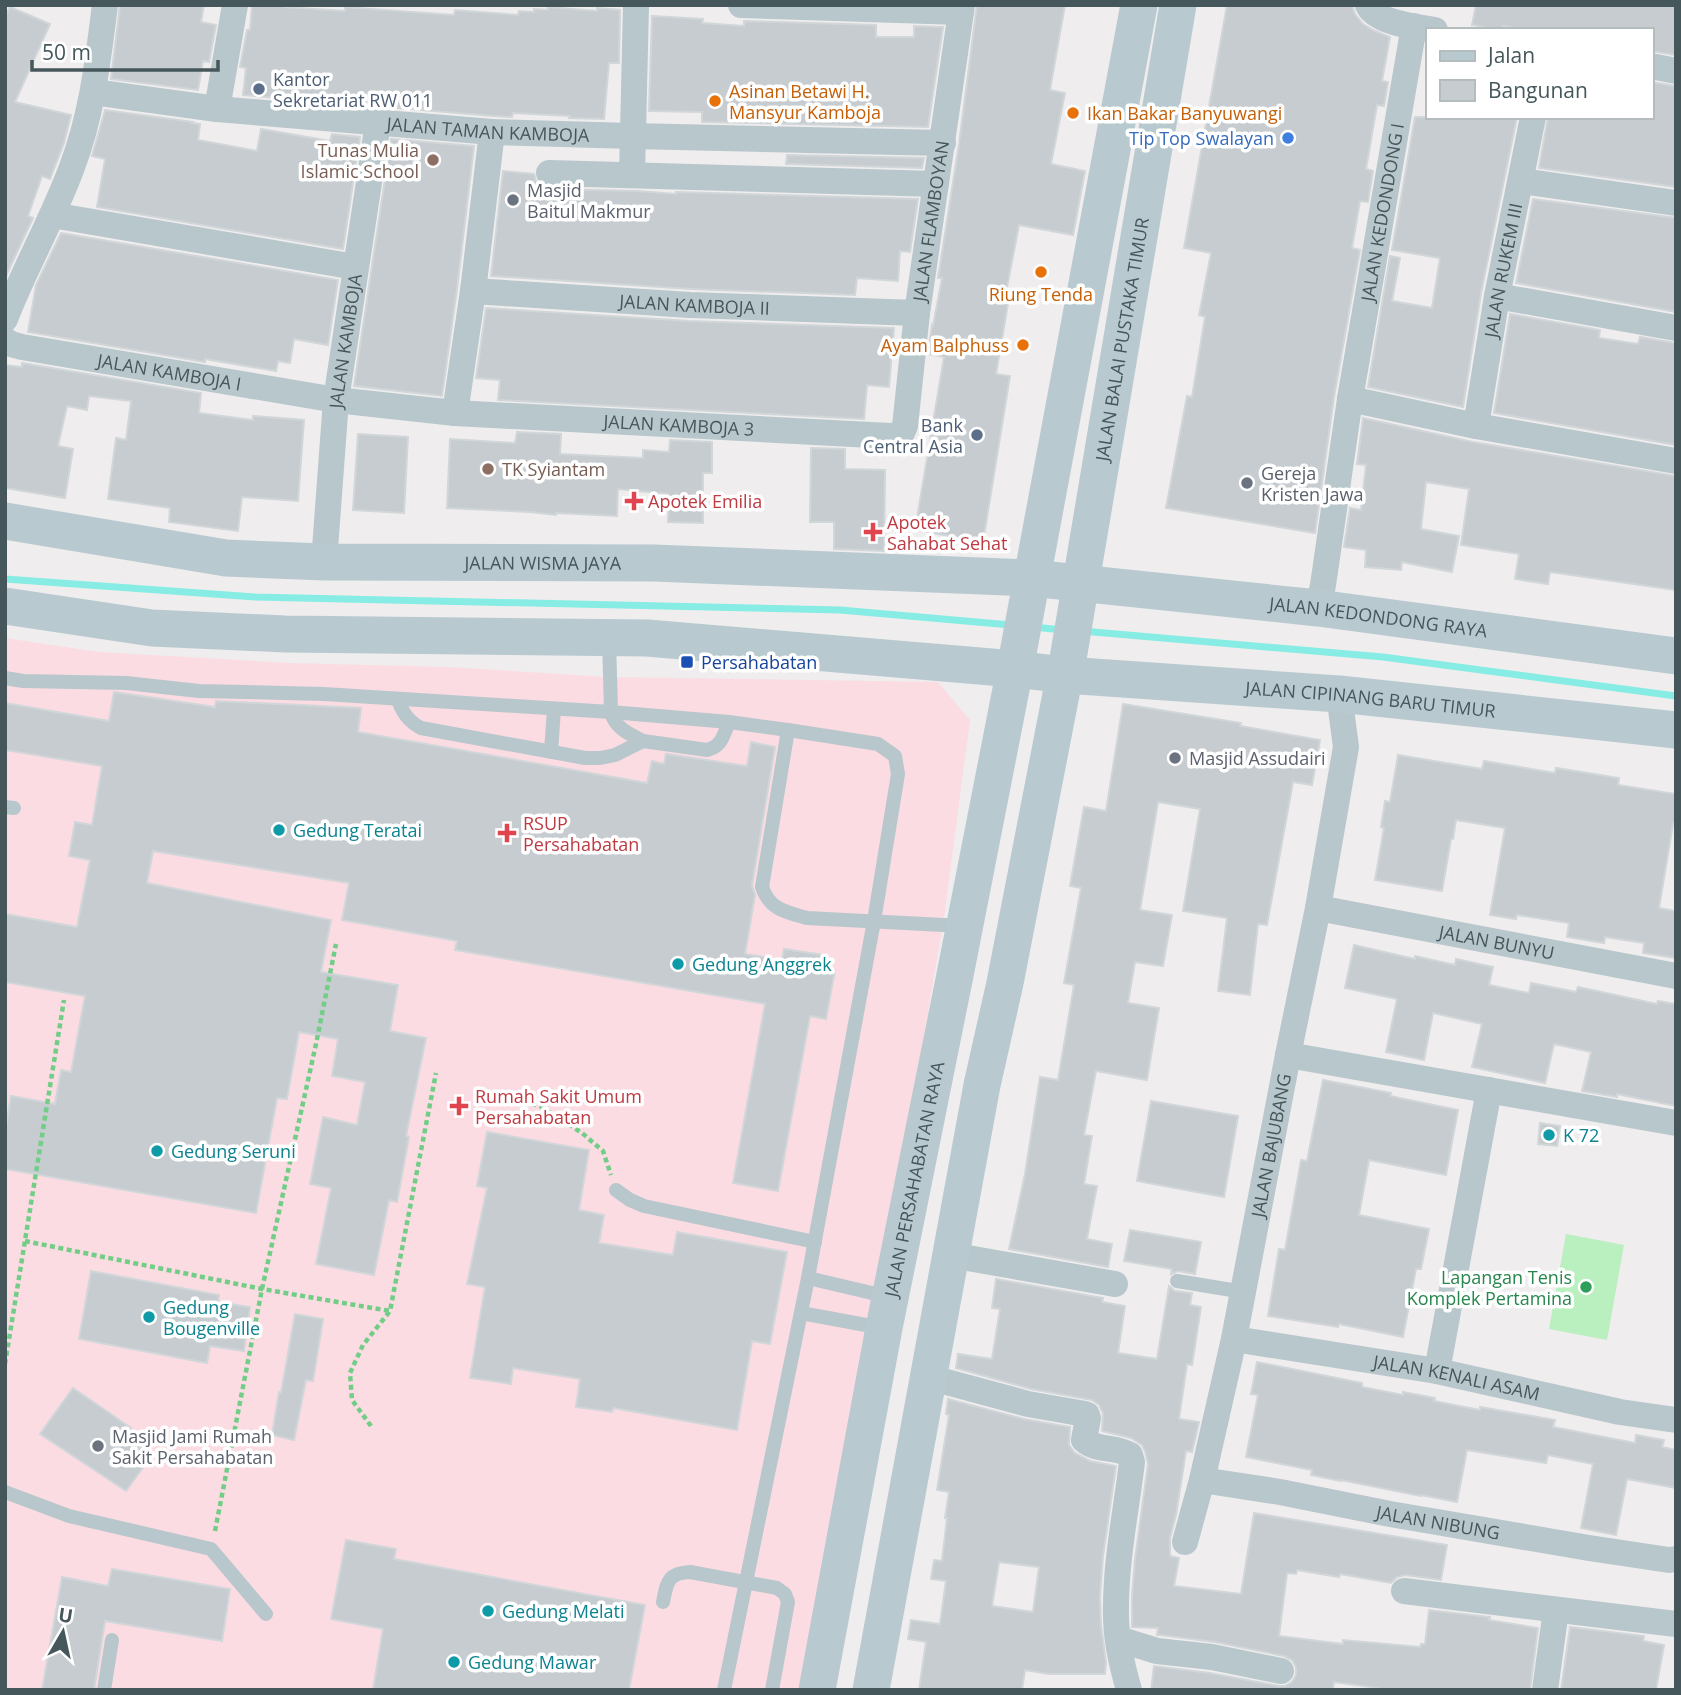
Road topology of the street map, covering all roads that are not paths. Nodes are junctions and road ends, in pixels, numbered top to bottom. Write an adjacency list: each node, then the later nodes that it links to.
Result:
1 (105, 5): 12 (street)
2 (235, 5): 13 (street)
3 (636, 5): 17 (street)
4 (741, 5): 8 (street)
5 (1139, 5): 40 (street)
6 (1178, 5): 41 (street, JALAN BALAI PUSTAKA TIMUR)
7 (1368, 5): 9 (street)
8 (961, 9): 18 (street, JALAN FLAMBOYAN)
9 (1424, 28): 32 (street, JALAN KEDONDONG I)
10 (1653, 66): 11 (street)
11 (1676, 71)
12 (93, 92): 13 (street, JALAN TAMAN KAMBOJA); 24 (street)
13 (216, 109): 15 (street, JALAN TAMAN KAMBOJA)
14 (1533, 119): 21 (street, JALAN RUKEM III)
15 (378, 123): 16 (street, JALAN TAMAN KAMBOJA); 25 (street, JALAN KAMBOJA)
16 (492, 132): 17 (street, JALAN TAMAN KAMBOJA); 26 (street)
17 (632, 136): 18 (street, JALAN TAMAN KAMBOJA); 20 (street)
18 (943, 143): 22 (street, JALAN FLAMBOYAN)
19 (549, 173): 20 (street)
20 (632, 175): 22 (street)
21 (1521, 181): 23 (street); 27 (street, JALAN RUKEM III)
22 (936, 184): 28 (street, JALAN FLAMBOYAN)
23 (1676, 203)
24 (52, 215): 25 (street); 29 (street)
25 (355, 267): 33 (street, JALAN KAMBOJA)
26 (473, 291): 28 (street, JALAN KAMBOJA II); 34 (street)
27 (1497, 296): 30 (street); 35 (street, JALAN RUKEM III)
28 (918, 313): 36 (street, JALAN FLAMBOYAN)
29 (5, 319)
30 (1676, 328)
31 (5, 340): 33 (street, JALAN KAMBOJA I)
32 (1350, 399): 35 (street); 43 (street, JALAN KEDONDONG I)
33 (336, 400): 34 (street, JALAN KAMBOJA 3); 39 (street, JALAN KAMBOJA)
34 (455, 413): 36 (street, JALAN KAMBOJA 3)
35 (1476, 426): 37 (street)
36 (901, 435)
37 (1676, 461)
38 (5, 521): 39 (street, JALAN WISMA JAYA)
39 (324, 562): 40 (street, JALAN WISMA JAYA)
40 (1030, 585): 41 (street, JALAN WISMA JAYA); 46 (street)
41 (1080, 592): 43 (street, JALAN KEDONDONG RAYA); 47 (street, JALAN BALAI PUSTAKA TIMUR)
42 (5, 606): 44 (street)
43 (1318, 608): 45 (street, JALAN KEDONDONG RAYA)
44 (609, 638): 46 (street); 53 (lane)
45 (1676, 656)
46 (1016, 663): 47 (street); 62 (street, JALAN PERSAHABATAN RAYA)
47 (1067, 664): 49 (street, JALAN CIPINANG BARU TIMUR); 65 (street)
48 (5, 678): 51 (lane)
49 (1339, 694): 50 (street, JALAN CIPINANG BARU TIMUR); 58 (street, JALAN BAJUBANG)
50 (1376, 698): 56 (street, JALAN CIPINANG BARU TIMUR); 58 (street, JALAN BAJUBANG)
51 (397, 700): 52 (lane); 59 (lane)
52 (554, 709): 53 (lane); 59 (lane)
53 (611, 712): 54 (lane); 57 (lane)
54 (729, 722): 55 (lane); 57 (lane)
55 (788, 730): 61 (lane); 61 (lane)
56 (1676, 730)
57 (643, 741): 59 (lane)
58 (1346, 747): 60 (street, JALAN BAJUBANG)
59 (551, 752)
60 (1318, 908): 64 (street, JALAN BUNYU); 66 (street, JALAN BAJUBANG)
61 (874, 921): 62 (lane); 70 (lane)
62 (964, 926): 63 (street, JALAN PERSAHABATAN RAYA)
63 (956, 975): 65 (street); 77 (street, JALAN PERSAHABATAN RAYA)
64 (1676, 976)
65 (1005, 983): 71 (street)
66 (1288, 1055): 67 (street); 75 (street, JALAN BAJUBANG)
67 (1489, 1090): 68 (street); 79 (street)
68 (1676, 1124)
69 (616, 1190): 70 (lane)
70 (815, 1242): 72 (lane)
71 (951, 1255): 74 (street); 80 (street)
72 (808, 1278): 76 (lane); 77 (lane)
73 (1177, 1281): 75 (lane)
74 (1115, 1284)
75 (1244, 1292): 78 (street, JALAN BAJUBANG)
76 (802, 1313): 77 (lane); 86 (lane)
77 (887, 1313): 98 (street, JALAN PERSAHABATAN RAYA)
78 (1234, 1339): 79 (street, JALAN KENALI ASAM); 82 (street, JALAN BAJUBANG)
79 (1437, 1371): 81 (street, JALAN KENALI ASAM)
80 (928, 1377): 92 (street); 99 (street)
81 (1676, 1420)
82 (1202, 1480): 84 (street, JALAN BAJUBANG); 85 (street, JALAN NIBUNG)
83 (5, 1492): 90 (lane)
84 (1185, 1542)
85 (1676, 1559)
86 (746, 1582): 88 (lane); 96 (lane); 97 (lane)
87 (1404, 1591): 89 (street)
88 (663, 1602)
89 (1556, 1611): 91 (street); 101 (street)
90 (266, 1614)
91 (1676, 1624)
92 (1118, 1639): 94 (street); 100 (street)
93 (112, 1640): 95 (lane)
94 (1281, 1671)
95 (104, 1690)
96 (724, 1690)
97 (772, 1690)
98 (817, 1690)
99 (871, 1690)
100 (1129, 1690)
101 (1545, 1690)

